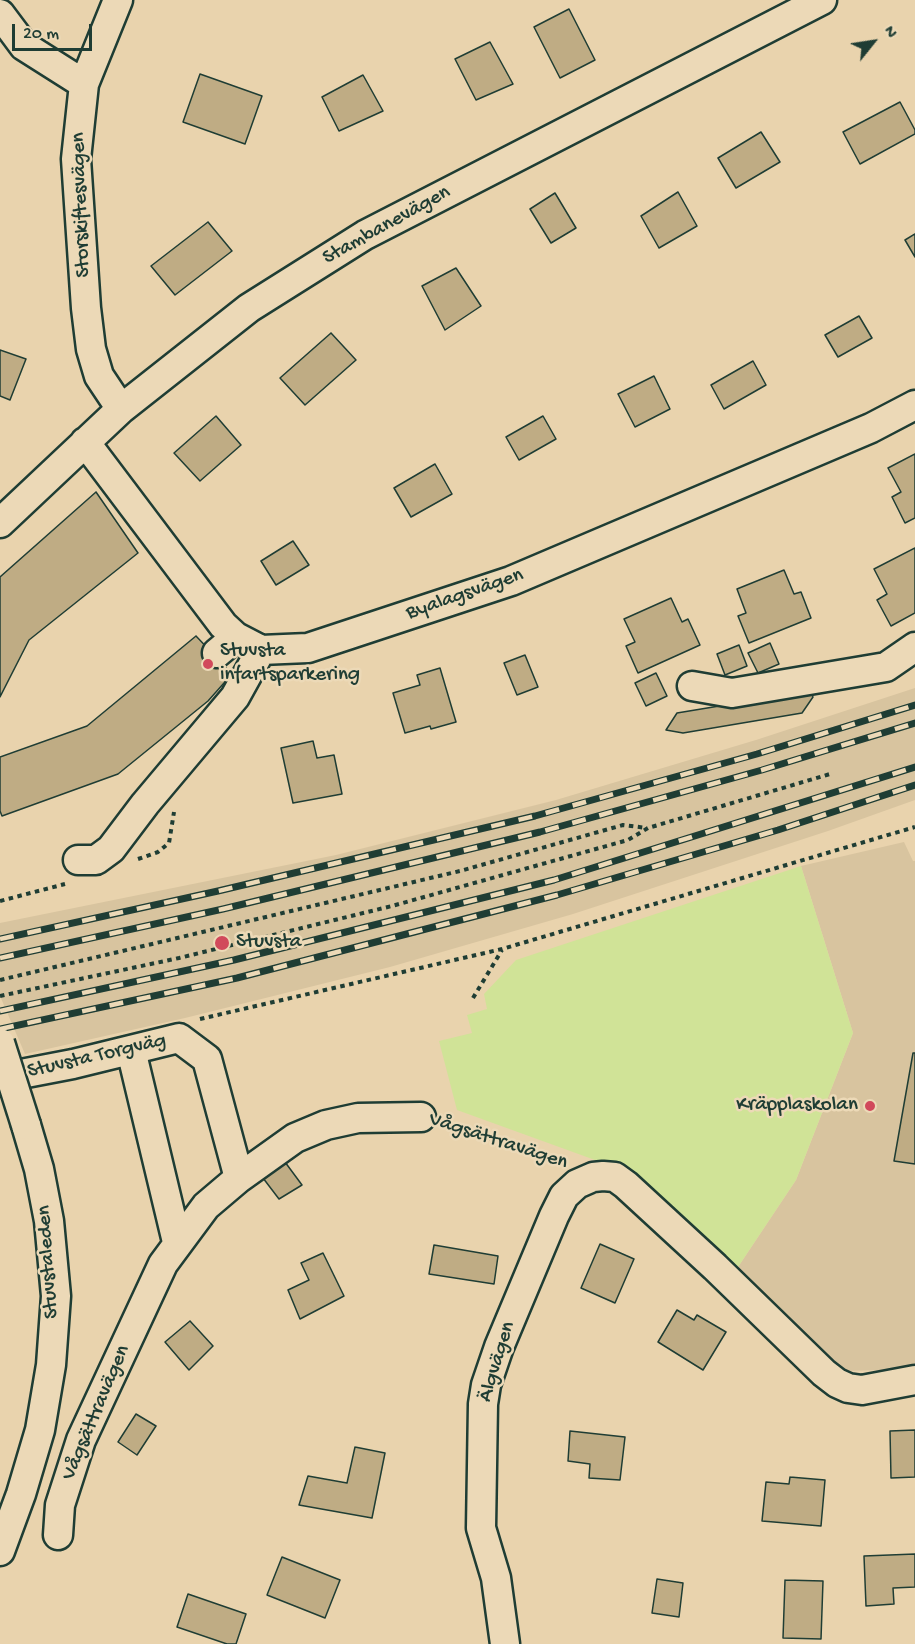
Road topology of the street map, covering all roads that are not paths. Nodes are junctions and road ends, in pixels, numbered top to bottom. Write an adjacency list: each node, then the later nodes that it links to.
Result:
1 (118, 0): 4 (street, Storskiftesvägen)
2 (822, 0): 6 (street, Stambanevägen)
3 (0, 14): 4 (street)
4 (84, 84): 6 (street, Storskiftesvägen)
5 (915, 405): 10 (street, Byalagsvägen)
6 (121, 410): 7 (street, Stambanevägen)
7 (85, 442): 8 (street, Stambanevägen); 10 (street, Byalagsvägen)
8 (0, 523)
9 (915, 647): 11 (street)
10 (261, 650): 12 (street)
11 (692, 686)
12 (78, 860)
13 (0, 1043): 22 (street, Stuvstaleden, bridge)
14 (131, 1050): 15 (street, Stuvsta Torgväg); 18 (street, Stuvsta Torgväg); 19 (street)
15 (0, 1078)
16 (421, 1117): 18 (street, Vågsättravägen)
17 (593, 1177): 20 (street, Vågsättravägen); 23 (street, Älgvägen)
18 (239, 1178): 19 (street, Vågsättravägen)
19 (177, 1242): 21 (street, Vågsättravägen)
20 (915, 1380)
21 (58, 1534)
22 (0, 1551)
23 (505, 1644)

